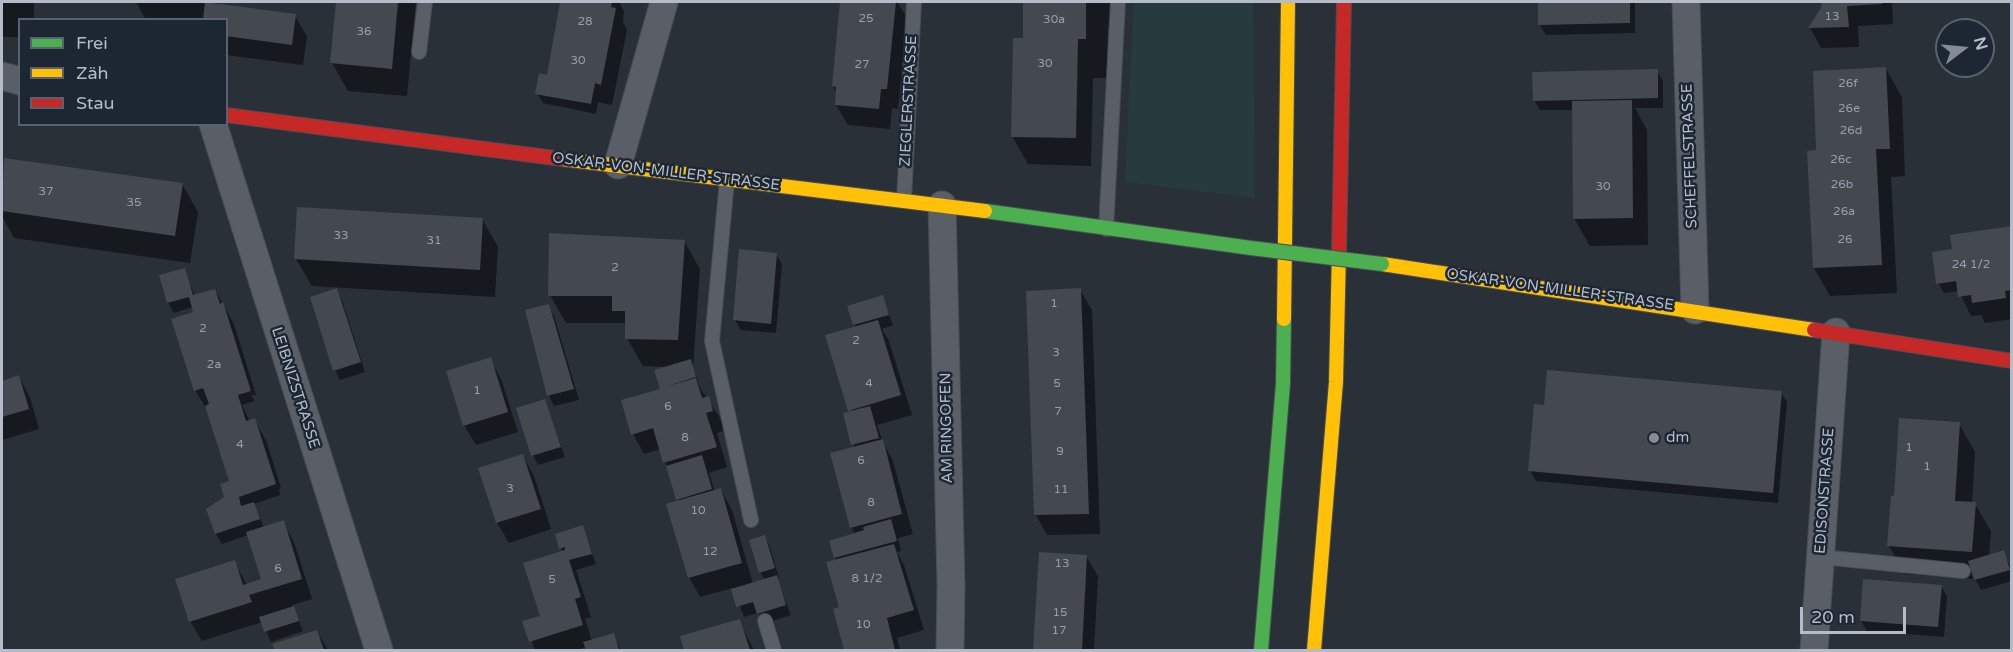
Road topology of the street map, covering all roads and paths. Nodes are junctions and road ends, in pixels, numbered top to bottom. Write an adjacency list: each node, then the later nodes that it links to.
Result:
1 (426, 2): 8 (lane)
2 (664, 2): 13 (street)
3 (914, 2): 15 (lane, ZIEGLERSTRASSE)
4 (1118, 2): 17 (lane)
5 (1288, 2): 28 (main road)
6 (1344, 2): 29 (main road)
7 (1686, 2): 18 (street, SCHEFFELSTRASSE)
8 (419, 52)
9 (2, 76): 10 (street)
10 (18, 80)
11 (228, 115): 13 (main road, OSKAR-VON-MILLER-STRASSE)
12 (214, 126): 25 (street, LEIBNIZSTRASSE)
13 (618, 165): 14 (main road, OSKAR-VON-MILLER-STRASSE)
14 (727, 180): 15 (main road, OSKAR-VON-MILLER-STRASSE); 21 (lane)
15 (903, 200): 16 (main road, OSKAR-VON-MILLER-STRASSE)
16 (942, 204): 17 (main road, OSKAR-VON-MILLER-STRASSE); 27 (street, AM RINGOFEN)
17 (1106, 229): 18 (main road, OSKAR-VON-MILLER-STRASSE, bridge)
18 (1695, 310): 19 (main road, OSKAR-VON-MILLER-STRASSE)
19 (1836, 332): 20 (main road, OSKAR-VON-MILLER-STRASSE); 22 (street, EDISONSTRASSE)
20 (2012, 360)
21 (751, 520)
22 (1821, 557): 23 (lane); 30 (street, EDISONSTRASSE)
23 (1964, 571)
24 (765, 621): 26 (lane)
25 (379, 651)
26 (774, 651)
27 (950, 651)
28 (1261, 651)
29 (1314, 651)
30 (1814, 651)

